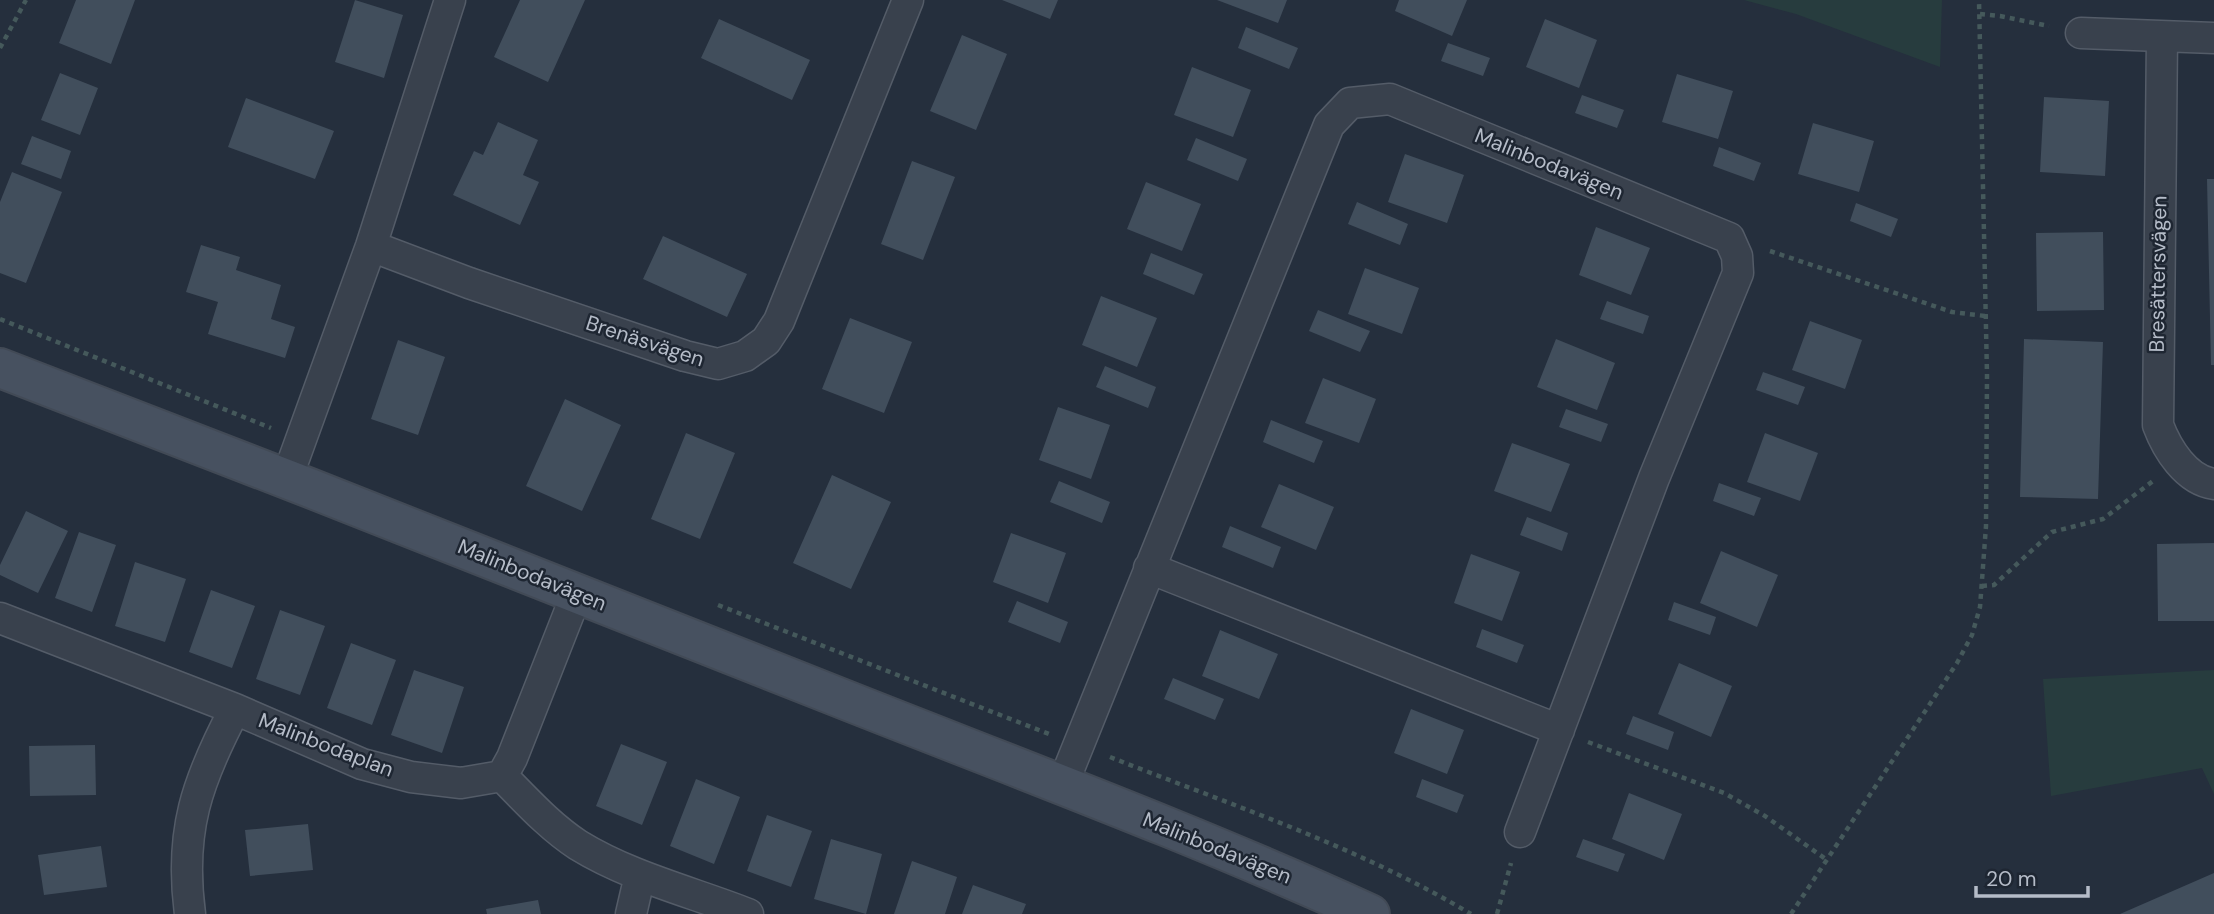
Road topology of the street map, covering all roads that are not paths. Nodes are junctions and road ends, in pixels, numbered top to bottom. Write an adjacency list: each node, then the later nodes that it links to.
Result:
1 (450, 0): 6 (street)
2 (908, 0): 6 (street, Brenäsvägen)
3 (2081, 33): 4 (street)
4 (2162, 37): 5 (street); 9 (street, Bresättersvägen)
5 (2214, 38)
6 (371, 246): 8 (street)
7 (0, 368): 8 (street, Malinbodavägen)
8 (287, 478): 11 (street, Malinbodavägen)
9 (2214, 484)
10 (1149, 568): 14 (street); 14 (street, Malinbodavägen); 16 (street, Malinbodavägen)
11 (578, 593): 15 (street); 16 (street, Malinbodavägen)
12 (0, 618): 13 (street, Malinbodaplan)
13 (235, 709): 15 (street, Malinbodaplan); 19 (street, Malinbodaplan)
14 (1559, 730): 17 (street)
15 (502, 776): 18 (street)
16 (1062, 786): 22 (street, Malinbodavägen)
17 (1520, 832)
18 (639, 875): 20 (street); 21 (street)
19 (190, 914)
20 (631, 914)
21 (748, 914)
22 (1370, 914)

